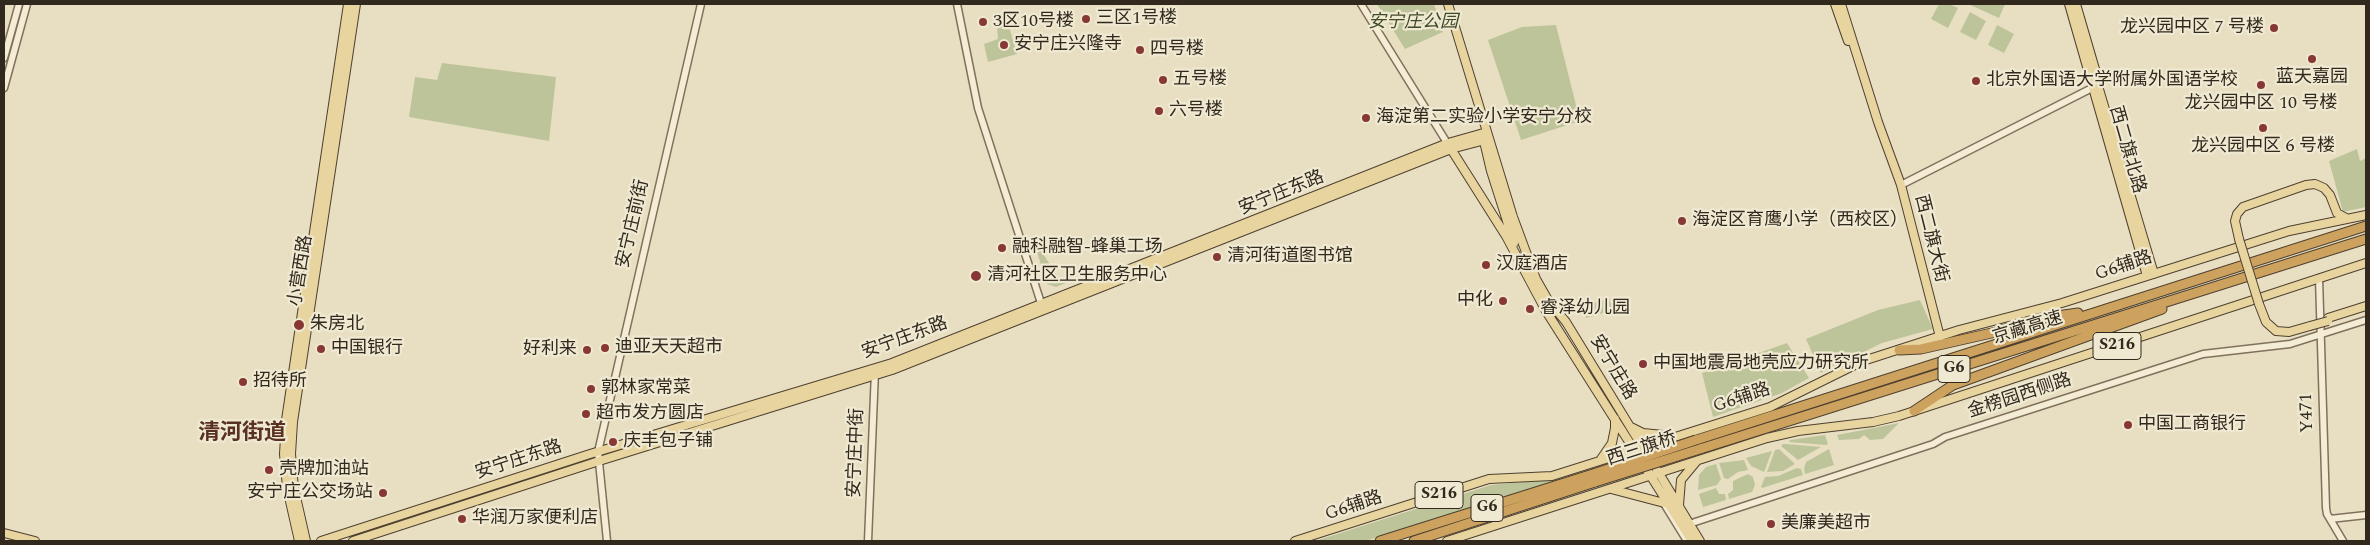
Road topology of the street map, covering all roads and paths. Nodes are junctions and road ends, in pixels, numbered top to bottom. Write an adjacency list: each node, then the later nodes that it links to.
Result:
1 (19, 4): 14 (street)
2 (27, 4): 16 (street)
3 (348, 4): 64 (main road, 小营西路)
4 (356, 4): 65 (main road, 小营西路)
5 (701, 4): 48 (street, 安宁庄前街)
6 (957, 4): 34 (street)
7 (1360, 4): 19 (street, 安宁庄路)
8 (1442, 4): 18 (main road)
9 (1448, 4): 18 (main road)
10 (1835, 4): 17 (main road, 西二旗大街)
11 (1841, 4): 17 (main road, 西二旗大街)
12 (2069, 4): 15 (main road, 西二旗北路)
13 (2076, 4): 15 (main road, 西二旗北路)
14 (4, 58)
15 (2095, 87): 20 (street); 30 (main road, 西二旗北路)
16 (4, 88)
17 (1878, 122): 20 (main road, 西二旗大街)
18 (1485, 136): 19 (main road, 安宁庄东路); 28 (main road, 安宁庄路); 44 (main road, 安宁庄路)
19 (1449, 146): 28 (main road, 安宁庄路); 34 (main road, 安宁庄东路); 41 (main road, 安宁庄东路)
20 (1900, 185): 39 (main road, 西二旗大街)
21 (2366, 214): 22 (main road, G6辅路 / S216)
22 (2350, 218): 23 (main road, G6辅路 / S216); 25 (main road)
23 (2323, 223): 25 (main road); 30 (main road, G6辅路 / S216)
24 (2366, 226): 31 (highway, 京藏高速 / G6)
25 (2241, 238): 35 (main road, bridge)
26 (2366, 239): 33 (highway, 京藏高速 / G6)
27 (2283, 253): 31 (highway, 京藏高速 / G6)
28 (1521, 262): 43 (main road, 安宁庄路)
29 (2366, 263): 32 (main road, S216)
30 (2150, 275): 39 (main road, G6辅路 / S216)
31 (2204, 278): 36 (highway, 京藏高速 / G6)
32 (2318, 278): 38 (street, Y471); 42 (main road, S216)
33 (2208, 289): 42 (highway); 46 (highway, 京藏高速 / G6)
34 (1041, 303): 41 (main road, 安宁庄东路)
35 (2366, 307)
36 (2103, 310): 40 (highway); 46 (highway, 京藏高速 / G6)
37 (2366, 320): 38 (street, 金榜园西侧路)
38 (2320, 336): 60 (street, Y471); 61 (street, 金榜园西侧路)
39 (1940, 337): 40 (main road, G6辅路 / S216)
40 (1899, 350): 46 (main road, G6辅路 / S216)
41 (875, 370): 48 (main road, 安宁庄东路); 50 (main road, 安宁庄东路); 69 (street, 安宁庄中街)
42 (1914, 411): 49 (main road, S216)
43 (1613, 415): 47 (main road, 安宁庄路); 51 (main road)
44 (1627, 422): 45 (main road); 47 (main road, 安宁庄路)
45 (1680, 435): 46 (main road, G6辅路 / S216); 47 (main road, G6辅路 / S216); 52 (main road)
46 (1696, 440): 49 (main road); 55 (highway, 西三旗桥 / G6, bridge)
47 (1638, 448): 51 (main road, G6辅路 / S216); 54 (main road, 安宁庄路)
48 (598, 452): 50 (street, 安宁庄前街); 66 (main road, 安宁庄东路)
49 (1702, 459): 52 (main road, S216); 58 (main road)
50 (599, 461): 67 (main road, 安宁庄东路); 68 (street)
51 (1596, 462): 53 (main road, G6辅路 / S216); 56 (main road)
52 (1691, 462): 54 (main road, S216)
53 (1585, 465): 56 (main road); 70 (main road, G6辅路 / S216)
54 (1654, 474): 56 (main road, S216); 57 (main road); 58 (main road)
55 (1594, 478): 71 (highway, G6); 72 (highway, G6)
56 (1602, 491): 57 (main road); 73 (main road, S216)
57 (1663, 502): 74 (street); 75 (main road)
58 (1680, 509): 61 (main road)
59 (2366, 515): 60 (street)
60 (2330, 519): 77 (street, Y471)
61 (1689, 524): 76 (main road)
62 (4, 533): 63 (main road)
63 (35, 541)
64 (299, 541)
65 (306, 541)
66 (321, 541)
67 (353, 541)
68 (607, 541)
69 (868, 541)
70 (1295, 541)
71 (1380, 541)
72 (1414, 541)
73 (1447, 541)
74 (1686, 541)
75 (1692, 541)
76 (1700, 541)
77 (2343, 541)

